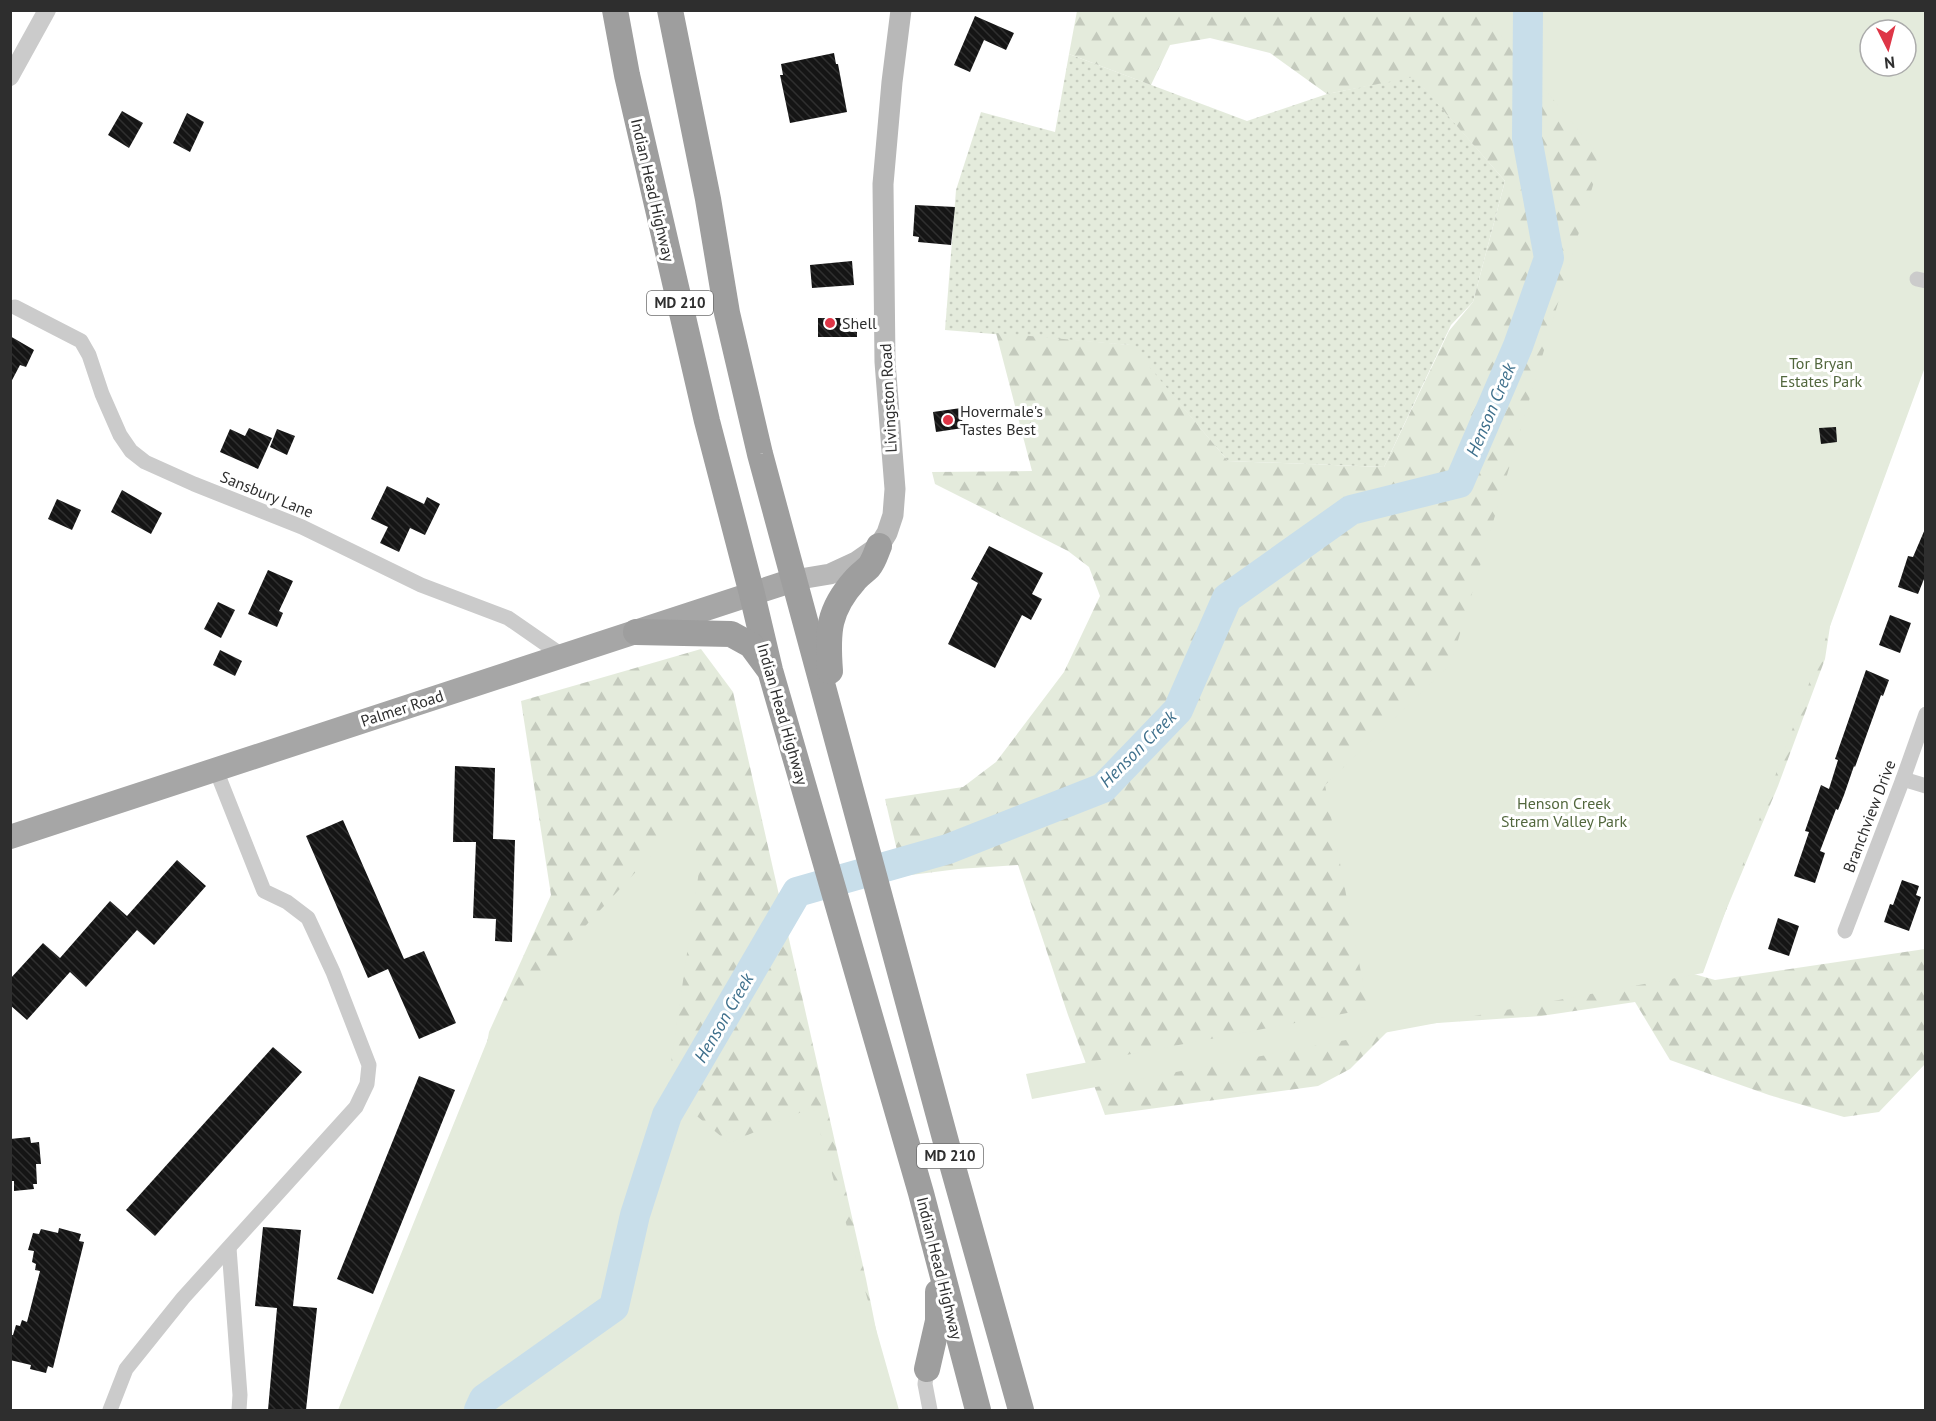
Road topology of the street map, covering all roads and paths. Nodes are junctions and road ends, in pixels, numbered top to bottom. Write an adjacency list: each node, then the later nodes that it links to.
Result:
1 (47, 10): 5 (street)
2 (615, 10): 9 (highway, Indian Head Highway / MD 210)
3 (670, 10): 8 (highway, MD 210)
4 (901, 10): 7 (main road, Livingston Road)
5 (10, 77)
6 (15, 307): 11 (street, Sansbury Lane)
7 (879, 546): 8 (main road); 14 (highway)
8 (794, 580): 9 (main road, Palmer Road); 14 (highway, MD 210)
9 (752, 594): 10 (main road, Palmer Road); 12 (highway, Indian Head Highway / MD 210)
10 (636, 632): 11 (main road, Palmer Road); 12 (highway)
11 (563, 656): 15 (main road, Palmer Road)
12 (770, 670): 21 (highway, Indian Head Highway / MD 210)
13 (1926, 714): 16 (street, Branchview Drive)
14 (836, 737): 28 (highway, MD 210)
15 (216, 770): 18 (main road, Palmer Road); 20 (street)
16 (1903, 779): 17 (street); 19 (street, Branchview Drive)
17 (1926, 786)
18 (10, 837)
19 (1845, 931)
20 (228, 1248): 24 (street); 25 (street)
21 (938, 1258): 22 (highway); 23 (highway, Indian Head Highway / MD 210)
22 (927, 1369): 23 (highway); 26 (street)
23 (971, 1386): 27 (highway, Indian Head Highway / MD 210)
24 (110, 1410)
25 (239, 1410)
26 (930, 1410)
27 (978, 1410)
28 (1021, 1410)

